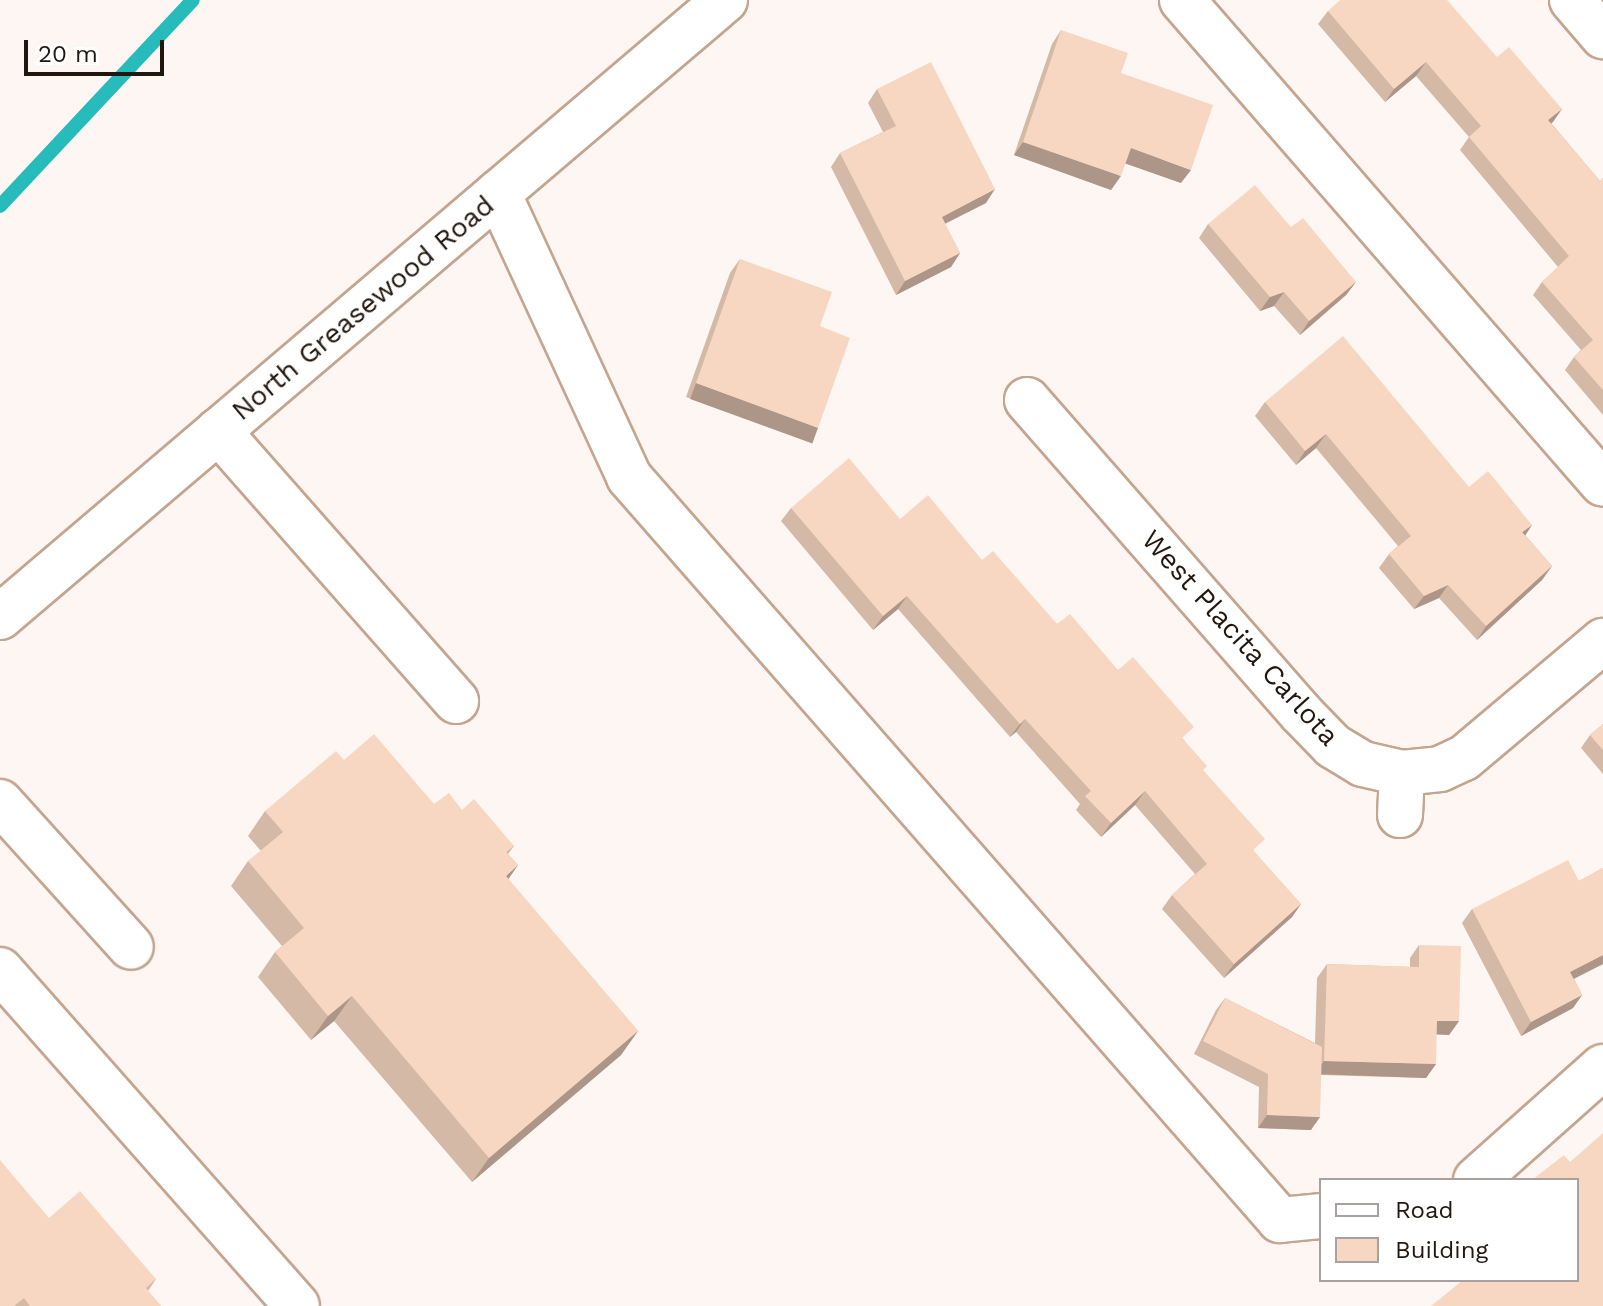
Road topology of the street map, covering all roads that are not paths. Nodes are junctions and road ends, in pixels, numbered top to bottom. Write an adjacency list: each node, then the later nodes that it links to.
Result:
1 (725, 0): 5 (street, North Greasewood Road)
2 (1182, 0): 8 (street)
3 (1572, 0): 4 (street)
4 (1603, 36)
5 (498, 193): 7 (street, North Greasewood Road); 17 (street)
6 (1027, 400): 10 (street, West Placita Carlota)
7 (218, 431): 9 (street, North Greasewood Road); 11 (street)
8 (1603, 484)
9 (0, 617)
10 (1603, 641)
11 (456, 701)
12 (0, 802): 13 (street)
13 (131, 947)
14 (0, 970): 18 (street)
15 (1603, 1067): 16 (street)
16 (1478, 1178)
17 (1319, 1216)
18 (297, 1306)

